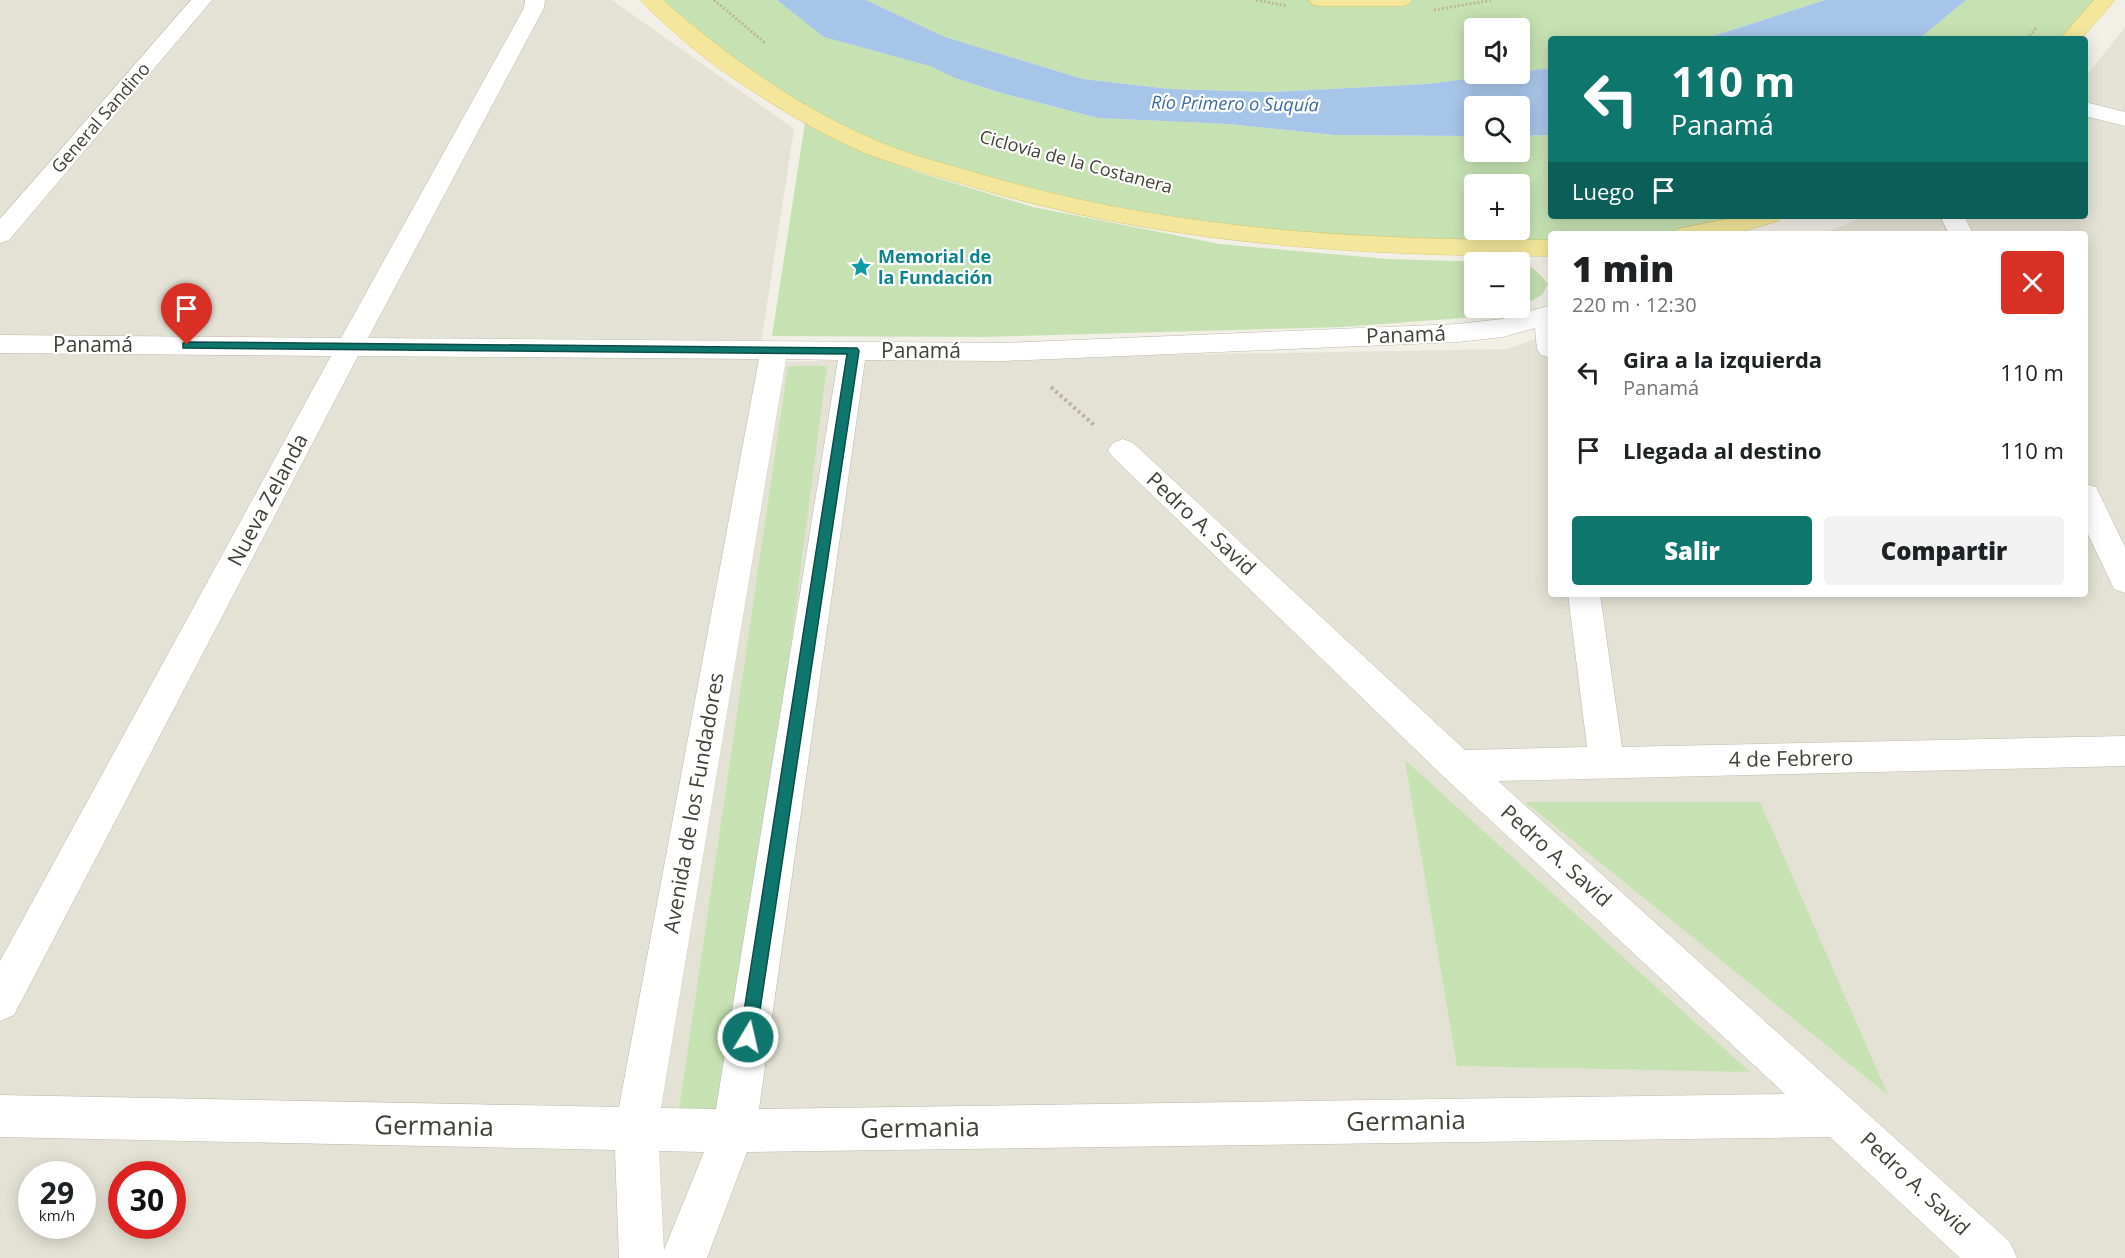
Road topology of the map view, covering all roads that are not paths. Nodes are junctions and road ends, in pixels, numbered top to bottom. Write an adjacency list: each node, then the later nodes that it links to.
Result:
1 (202, 0): 12 (street, General Sandino)
2 (535, 0): 16 (street, Nueva Zelanda)
3 (651, 0): 13 (main road)
4 (1319, 0): 5 (main road)
5 (1402, 0)
6 (2105, 0): 7 (main road)
7 (2073, 36)
8 (2088, 110): 9 (street)
9 (2125, 119)
10 (1758, 219): 11 (main road)
11 (1704, 231)
12 (0, 235)
13 (1548, 248)
14 (1548, 315): 18 (street, Panamá)
15 (0, 344): 16 (street, Panamá)
16 (350, 346): 17 (street, Panamá); 26 (street, Nueva Zelanda)
17 (774, 351): 18 (street, Panamá); 29 (street, Avenida de los Fundadores)
18 (853, 351): 30 (street)
19 (1123, 450): 25 (street, Pedro A. Savid)
20 (2088, 501): 21 (street)
21 (2125, 580)
22 (1584, 597): 24 (street)
23 (2125, 752): 24 (street, 4 de Febrero)
24 (1607, 763): 25 (street, 4 de Febrero)
25 (1457, 766): 27 (street, Pedro A. Savid)
26 (0, 1001)
27 (1840, 1115): 30 (street, Germania); 33 (street, Pedro A. Savid)
28 (0, 1116): 29 (street, Germania)
29 (636, 1130): 30 (street, Germania); 31 (street, Avenida de los Fundadores)
30 (734, 1131): 32 (street)
31 (642, 1258)
32 (684, 1258)
33 (1994, 1258)

